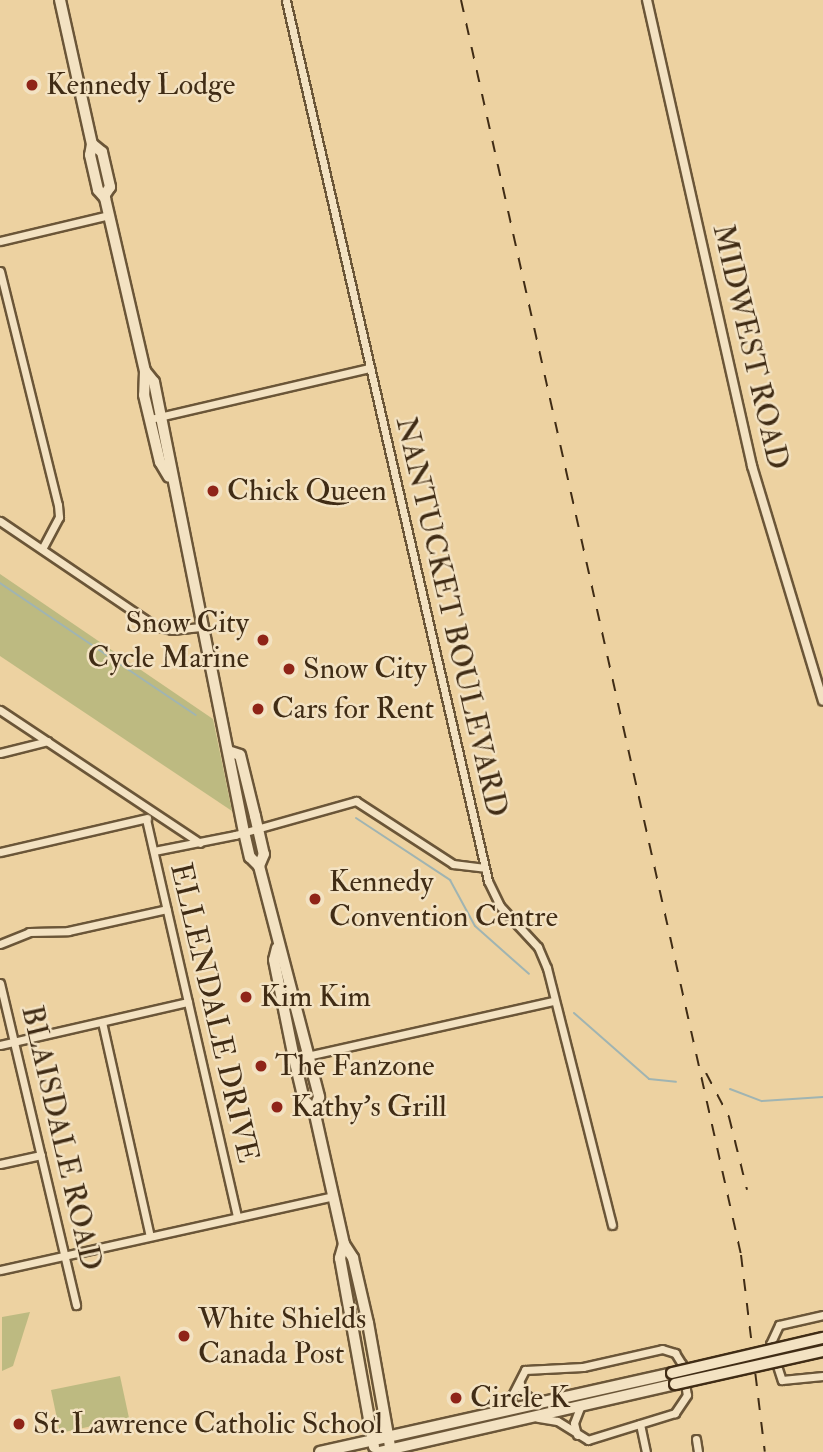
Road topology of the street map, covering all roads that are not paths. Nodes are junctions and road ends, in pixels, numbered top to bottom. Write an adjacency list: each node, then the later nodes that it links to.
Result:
1 (60, 0): 4 (main road)
2 (647, 0): 15 (street, MIDWEST ROAD)
3 (286, 1): 7 (street, NANTUCKET BOULEVARD)
4 (109, 215): 5 (street); 8 (main road)
5 (0, 241)
6 (0, 271): 13 (street)
7 (370, 368): 9 (street); 28 (street, NANTUCKET BOULEVARD)
8 (145, 371): 9 (main road); 10 (main road)
9 (161, 416): 10 (street); 11 (main road)
10 (150, 419): 11 (main road)
11 (170, 477): 14 (main road)
12 (0, 521): 13 (street)
13 (42, 549): 14 (street)
14 (203, 627): 19 (main road)
15 (823, 701)
16 (0, 709): 17 (street, ELLENDALE DRIVE)
17 (48, 741): 18 (street); 20 (street, ELLENDALE DRIVE)
18 (0, 752)
19 (231, 752): 22 (main road); 23 (main road)
20 (151, 811): 21 (street); 24 (street, ELLENDALE DRIVE)
21 (146, 819): 25 (street, ELLENDALE DRIVE); 26 (street)
22 (258, 827): 23 (street); 27 (main road); 28 (street)
23 (244, 832): 24 (street); 27 (main road)
24 (200, 843): 25 (street)
25 (154, 851): 29 (street, ELLENDALE DRIVE)
26 (0, 852)
27 (259, 866): 31 (main road)
28 (485, 868): 33 (street, NANTUCKET BOULEVARD)
29 (167, 908): 30 (street); 34 (street, ELLENDALE DRIVE)
30 (0, 944)
31 (277, 948): 38 (main road); 39 (main road)
32 (0, 983): 36 (street, BLAISDALE ROAD)
33 (553, 1001): 38 (street); 45 (street, NANTUCKET BOULEVARD)
34 (188, 1002): 35 (street); 44 (street, ELLENDALE DRIVE)
35 (102, 1022): 36 (street); 46 (street)
36 (15, 1042): 37 (street); 41 (street, BLAISDALE ROAD)
37 (0, 1045)
38 (307, 1056): 39 (street); 40 (main road)
39 (294, 1058): 40 (main road)
40 (314, 1110): 43 (main road)
41 (41, 1155): 42 (street); 48 (street, BLAISDALE ROAD)
42 (0, 1164)
43 (334, 1196): 44 (street); 47 (main road)
44 (237, 1216): 46 (street)
45 (612, 1225)
46 (150, 1236): 48 (street)
47 (344, 1244): 61 (main road); 64 (main road)
48 (63, 1256): 49 (street); 50 (street, BLAISDALE ROAD)
49 (0, 1270)
50 (76, 1305)
51 (823, 1315): 55 (street)
52 (823, 1338): 56 (main road, bridge)
53 (823, 1351): 57 (main road, bridge)
54 (520, 1376): 56 (street); 58 (street); 60 (street)
55 (823, 1376)
56 (537, 1403): 58 (main road)
57 (580, 1407): 59 (main road); 62 (street)
58 (501, 1412): 61 (main road)
59 (533, 1418): 62 (street); 65 (main road)
60 (640, 1424): 62 (street); 68 (street)
61 (388, 1438): 64 (main road); 65 (main road)
62 (579, 1438)
63 (696, 1439): 69 (street)
64 (373, 1441): 66 (main road); 67 (main road)
65 (390, 1451): 67 (main road)
66 (320, 1452)
67 (377, 1452)
68 (646, 1452)
69 (698, 1452)

